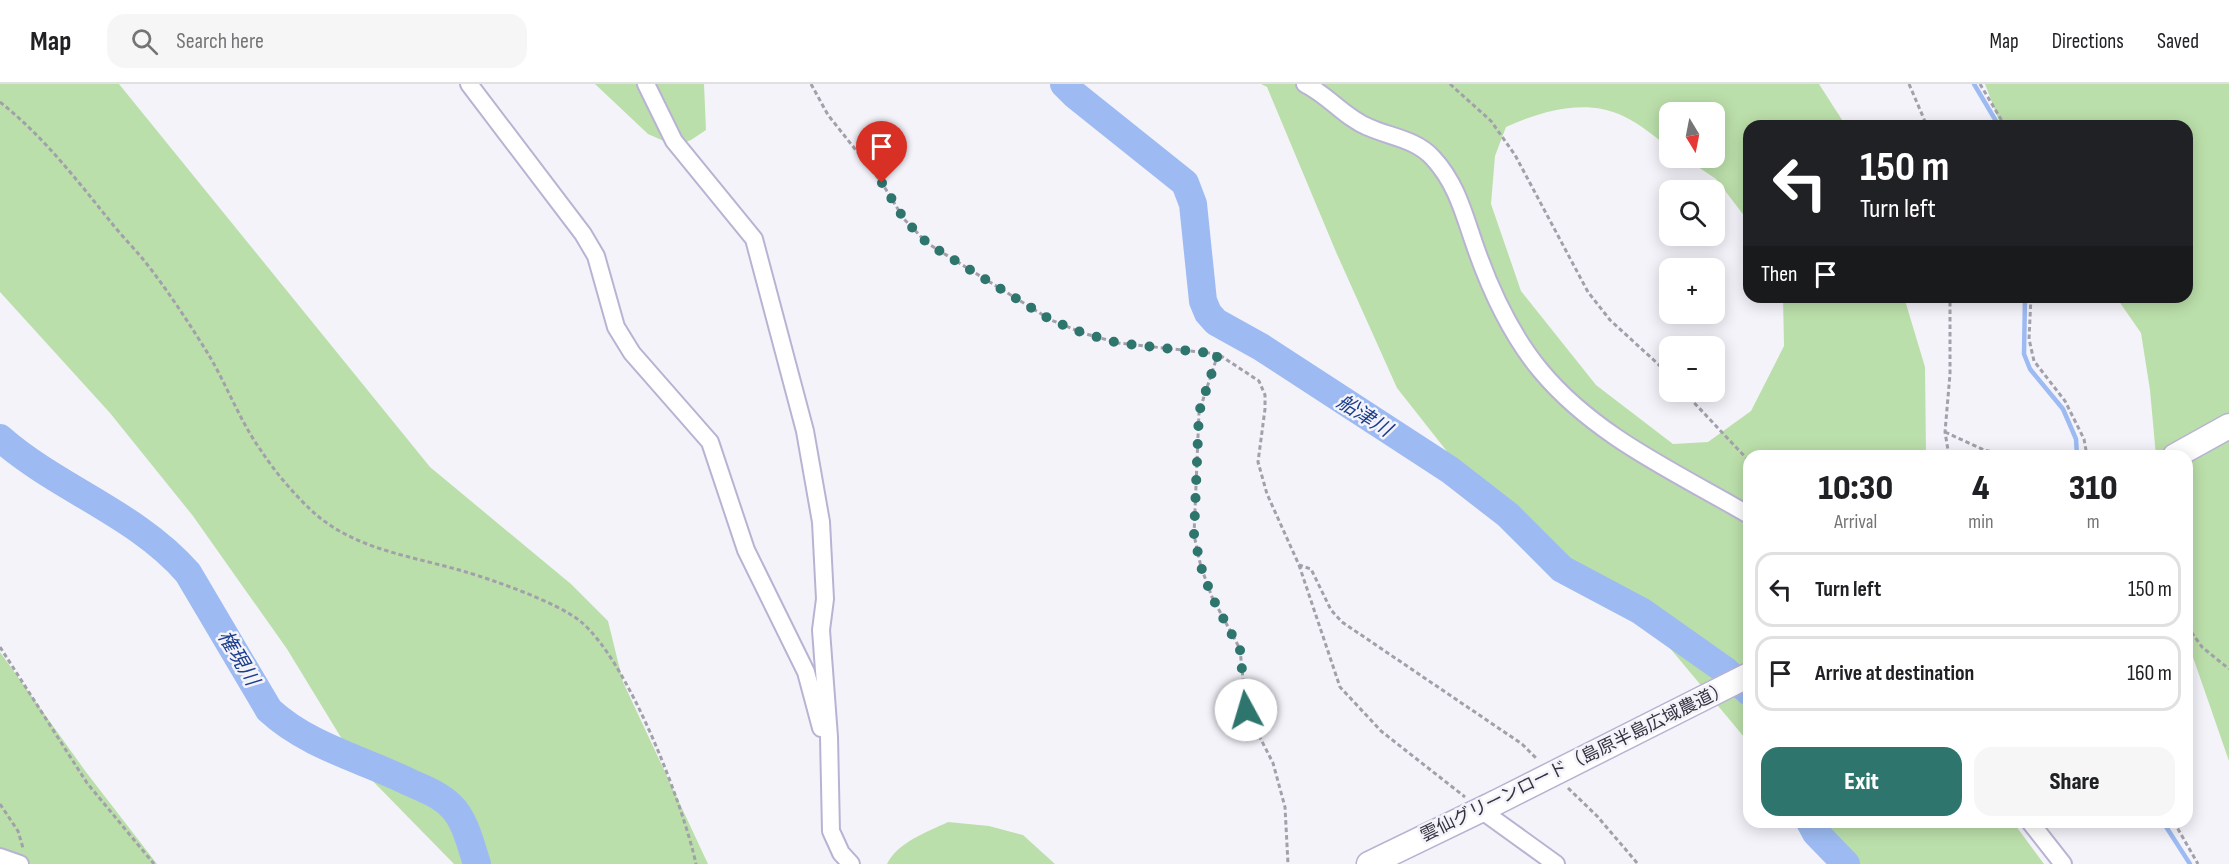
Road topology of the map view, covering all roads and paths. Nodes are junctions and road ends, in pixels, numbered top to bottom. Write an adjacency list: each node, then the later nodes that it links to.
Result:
1 (469, 84): 29 (street)
2 (646, 84): 29 (street)
3 (811, 84): 13 (path)
4 (1305, 84): 23 (street)
5 (1450, 84): 14 (path)
6 (1909, 84): 9 (path)
7 (1980, 84): 10 (path)
8 (0, 102): 39 (path)
9 (1924, 120)
10 (2001, 120)
11 (1950, 303): 17 (path)
12 (2031, 303): 20 (path)
13 (1218, 354): 24 (path); 41 (path)
14 (1659, 365)
15 (1693, 402): 22 (path)
16 (2229, 426): 21 (street)
17 (1946, 432): 18 (path); 19 (path)
18 (1948, 450)
19 (1984, 450)
20 (2085, 450)
21 (2186, 450)
22 (1743, 455)
23 (1743, 512)
24 (1299, 566): 30 (path); 33 (path)
25 (2193, 634): 27 (path)
26 (0, 647): 38 (path)
27 (2229, 669)
28 (1743, 678): 33 (street, 雲仙グリーンロード（島原半島広域農道）, bridge)
29 (829, 737): 40 (street)
30 (1539, 760)
31 (1564, 784): 44 (path)
32 (0, 804): 37 (path)
33 (1488, 806): 42 (street, 雲仙グリーンロード（島原半島広域農道）); 43 (street)
34 (2035, 828): 45 (street)
35 (2177, 828): 46 (path)
36 (0, 857): 37 (street)
37 (23, 859)
38 (154, 864)
39 (696, 864)
40 (851, 864)
41 (1288, 864)
42 (1370, 864)
43 (1556, 864)
44 (1638, 864)
45 (2063, 864)
46 (2198, 864)

